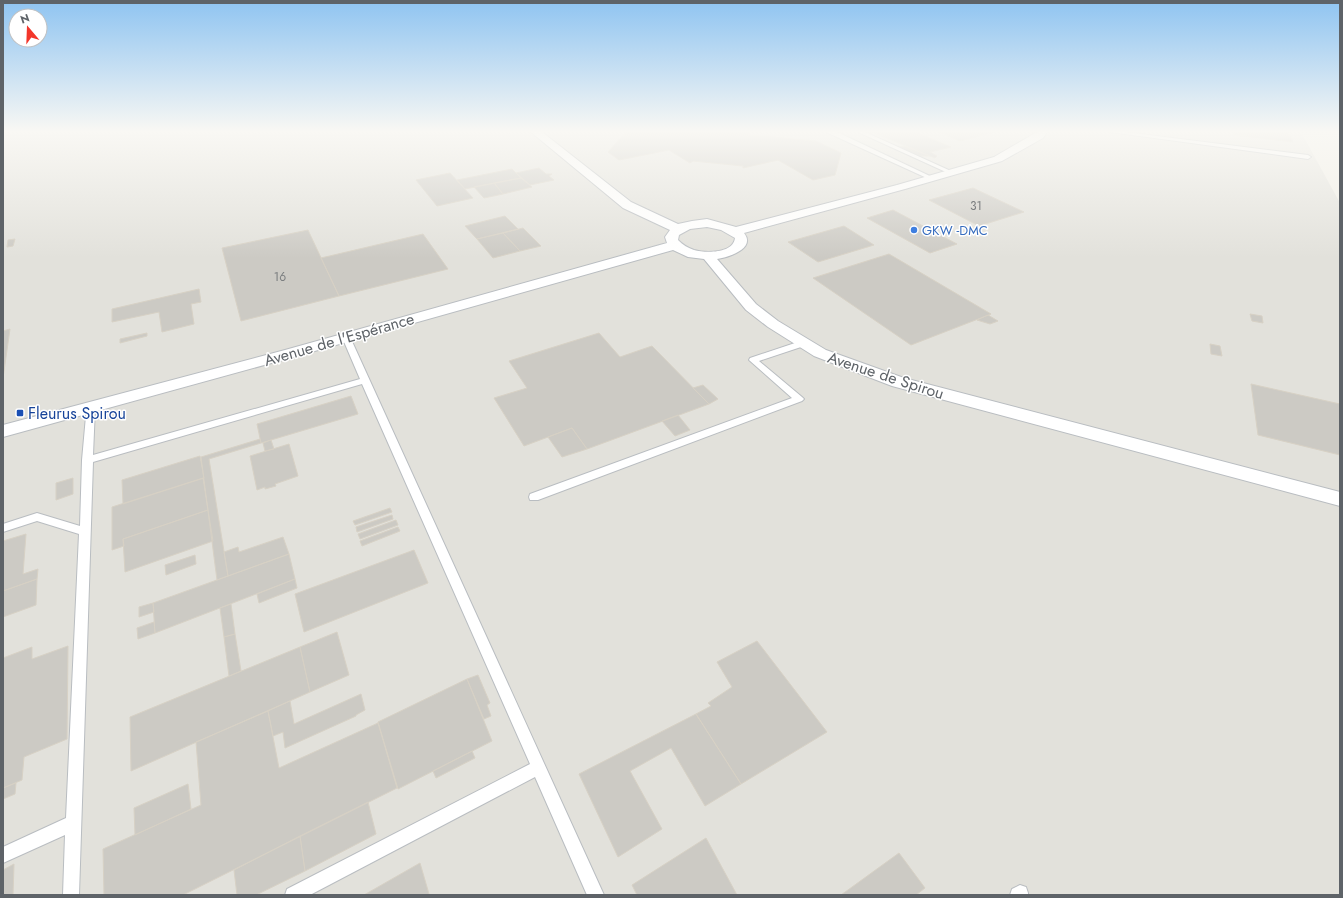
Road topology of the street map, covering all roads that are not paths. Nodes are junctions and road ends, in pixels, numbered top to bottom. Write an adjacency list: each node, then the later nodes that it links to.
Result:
1 (588, 174): 5 (street)
2 (921, 174): 4 (lane)
3 (944, 174): 4 (street)
4 (930, 178): 6 (street)
5 (678, 229): 6 (street); 7 (street)
6 (735, 231): 8 (street)
7 (675, 246): 9 (street); 11 (street, Avenue de l'Espérance)
8 (727, 252): 9 (street); 10 (street, Avenue de Spirou)
9 (707, 255): 10 (street, Avenue de Spirou)
10 (735, 287): 12 (street, Avenue de Spirou)
11 (346, 337): 13 (lane); 14 (street, Avenue de l'Espérance)
12 (804, 343): 17 (lane); 18 (street, Avenue de Spirou)
13 (365, 380): 16 (lane); 21 (lane)
14 (90, 407): 15 (street, Avenue de l'Espérance); 16 (lane)
15 (3, 431)
16 (87, 460): 20 (lane)
17 (534, 497)
18 (1340, 500)
19 (3, 528): 20 (lane)
20 (85, 532): 22 (lane)
21 (539, 767): 25 (lane); 26 (lane)
22 (74, 823): 23 (lane); 24 (lane)
23 (3, 855)
24 (71, 895)
25 (293, 895)
26 (596, 895)

